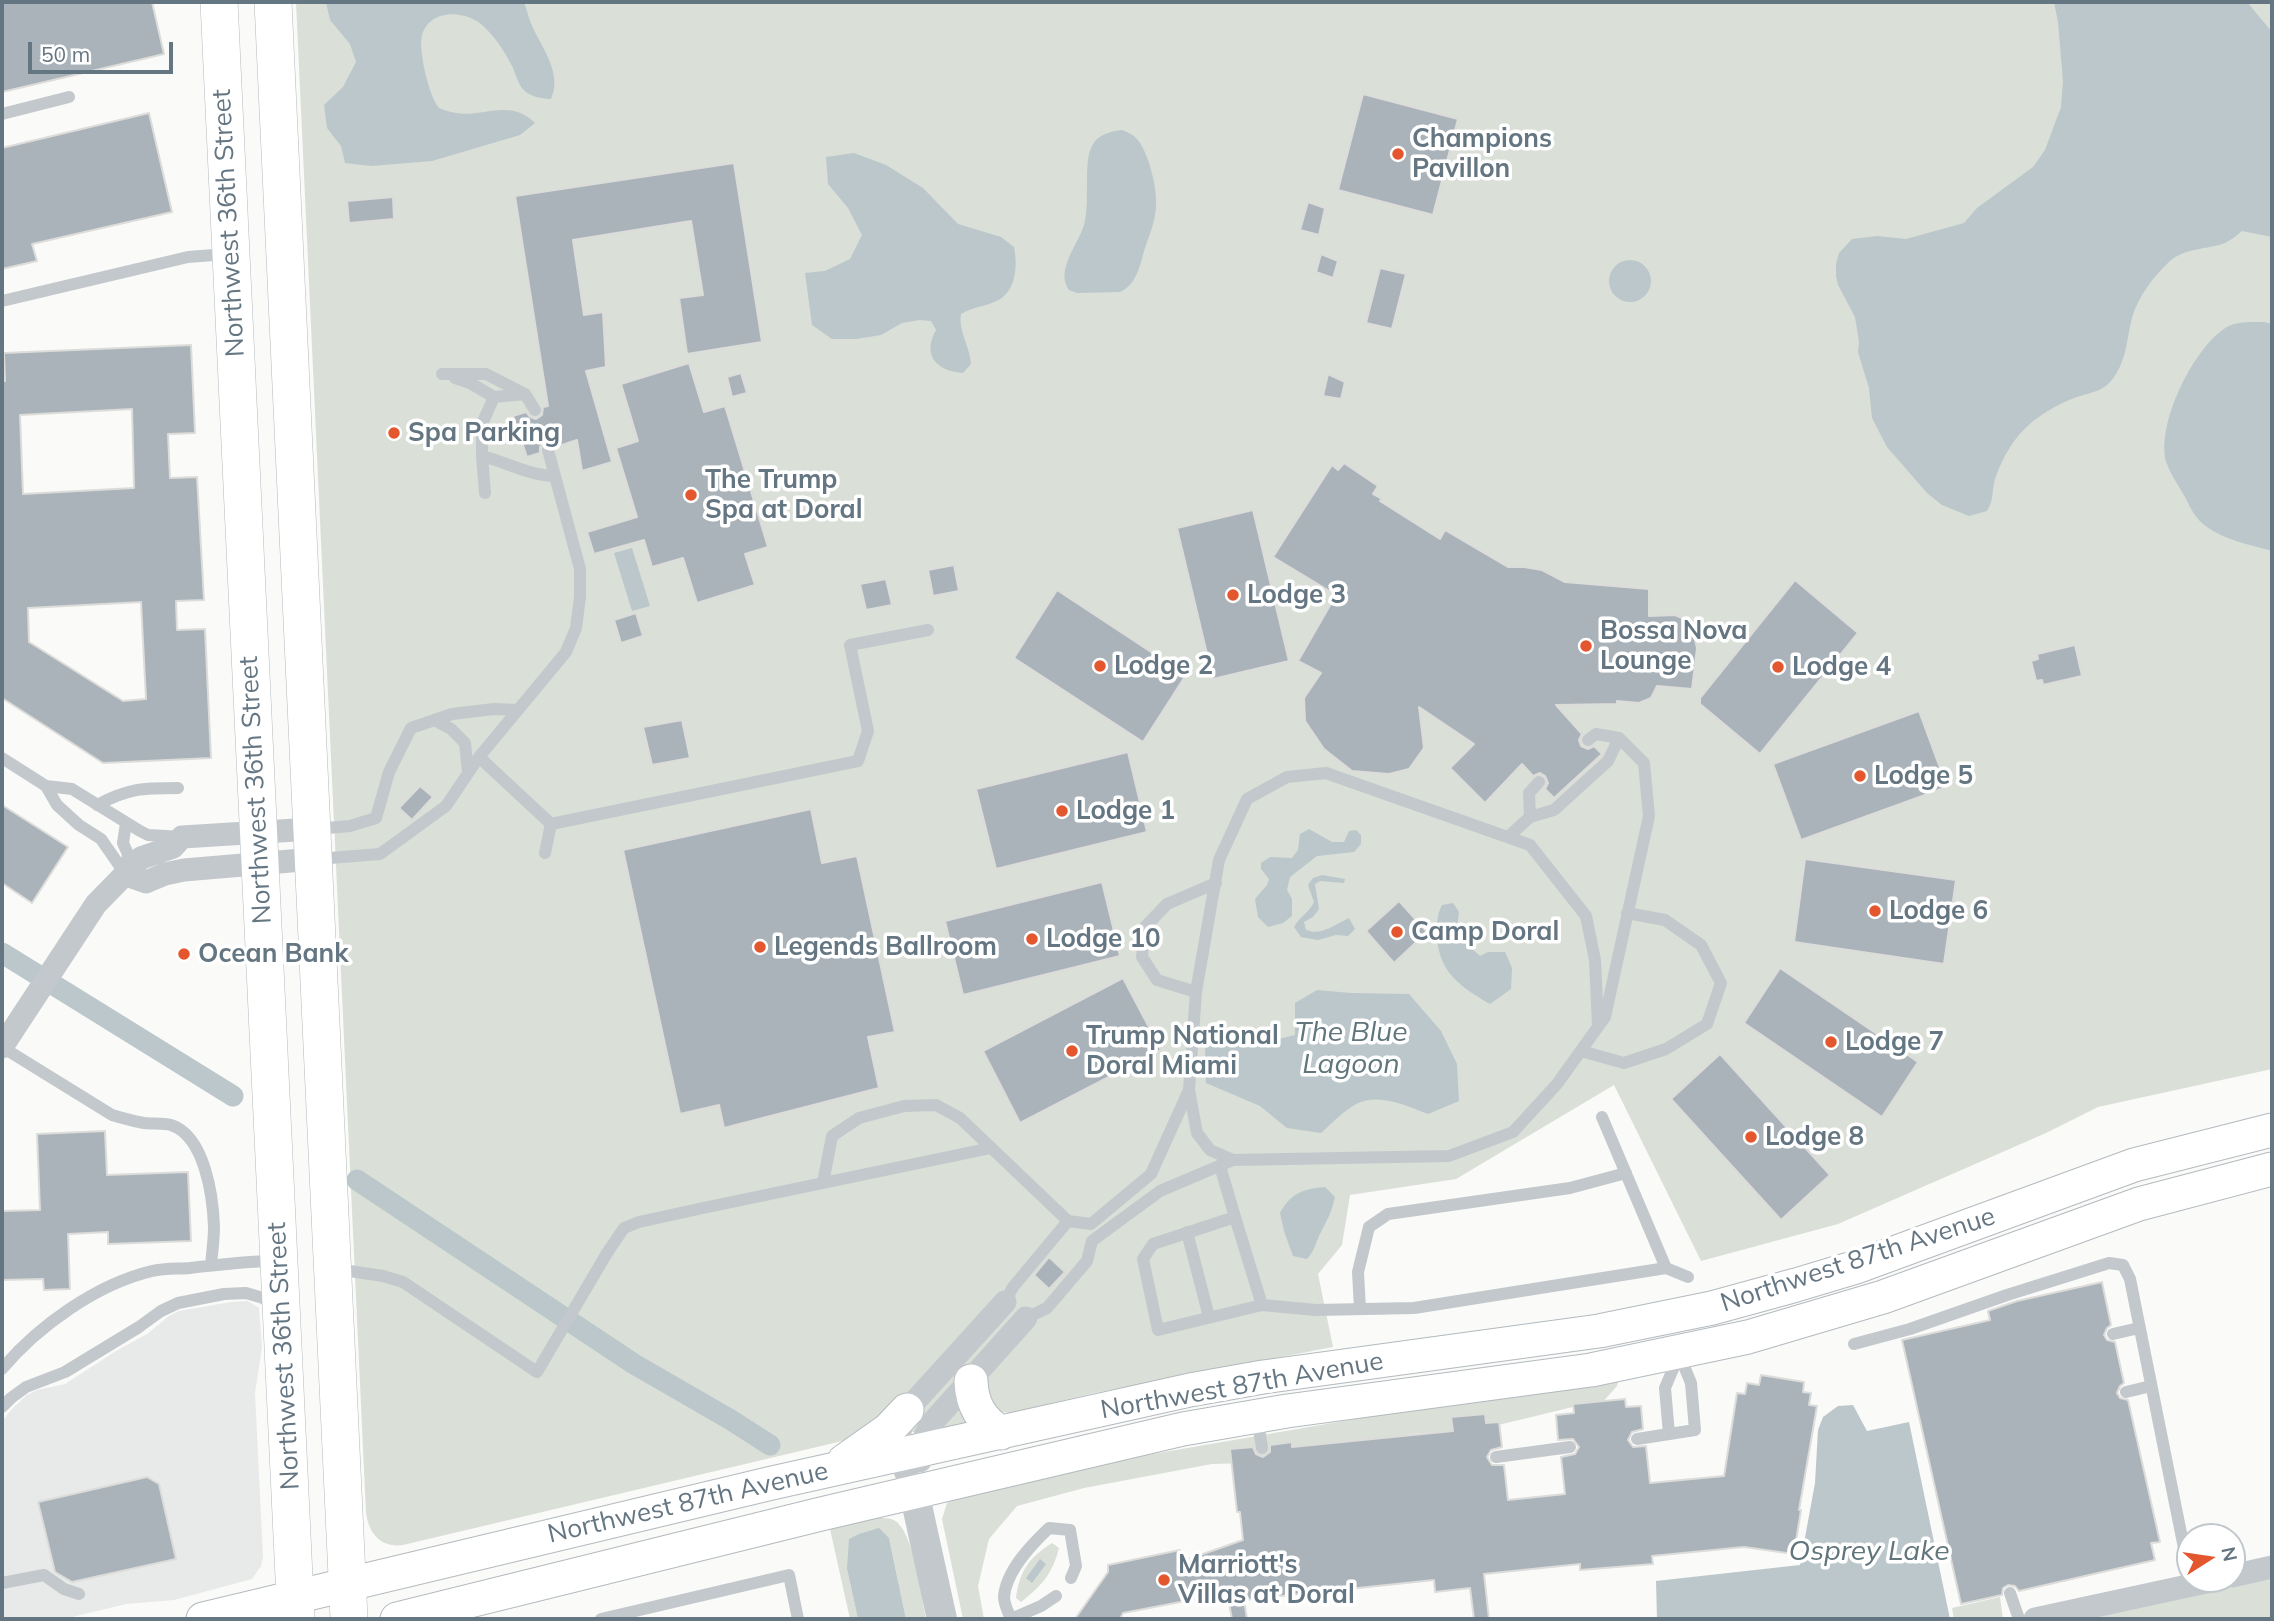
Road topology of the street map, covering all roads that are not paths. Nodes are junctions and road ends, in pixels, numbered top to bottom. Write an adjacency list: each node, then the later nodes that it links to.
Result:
1 (219, 2): 5 (main road, Northwest 36th Street)
2 (273, 2): 6 (main road, Northwest 36th Street)
3 (69, 97): 4 (lane)
4 (2, 114)
5 (231, 254): 6 (main road); 7 (lane); 33 (main road, Northwest 36th Street)
6 (284, 254): 32 (main road, Northwest 36th Street)
7 (2, 301)
8 (525, 394): 9 (lane); 9 (lane); 10 (lane)
9 (494, 397): 12 (lane)
10 (535, 410)
11 (548, 450): 13 (lane)
12 (482, 456): 13 (lane); 14 (lane)
13 (554, 476): 16 (lane)
14 (485, 493)
15 (928, 630): 29 (lane)
16 (518, 710): 17 (lane); 20 (lane)
17 (436, 720): 22 (lane); 32 (lane)
18 (1619, 738): 19 (lane); 27 (lane); 37 (lane)
19 (1588, 740)
20 (479, 757): 22 (lane); 29 (lane)
21 (2, 758): 24 (lane)
22 (468, 772): 32 (lane)
23 (1539, 782): 27 (lane)
24 (46, 786): 26 (lane); 35 (lane)
25 (178, 788): 26 (lane)
26 (97, 805): 28 (lane)
27 (1530, 817): 31 (lane)
28 (126, 823): 30 (lane); 35 (lane)
29 (551, 824): 34 (lane)
30 (183, 837): 33 (street); 35 (street)
31 (1508, 837): 36 (lane); 39 (lane)
32 (313, 844): 33 (street); 33 (street); 57 (main road, Northwest 36th Street)
33 (259, 848): 35 (street); 51 (main road, Northwest 36th Street)
34 (545, 853)
35 (126, 874): 40 (street)
36 (1216, 883): 38 (lane); 38 (lane)
37 (1627, 914): 39 (lane); 41 (lane)
38 (1196, 992): 42 (lane)
39 (1598, 1027): 41 (lane)
40 (2, 1048): 56 (lane)
41 (1581, 1051): 46 (lane)
42 (1189, 1090): 46 (lane); 53 (lane)
43 (1602, 1117): 48 (lane)
44 (2266, 1131): 49 (street); 65 (main road, Northwest 87th Avenue)
45 (991, 1147): 50 (lane); 50 (lane); 53 (lane)
46 (1233, 1160): 47 (lane)
47 (1220, 1166): 52 (lane); 66 (lane)
48 (1626, 1173): 58 (lane); 62 (lane)
49 (2271, 1175): 71 (main road, Northwest 87th Avenue)
50 (824, 1183): 57 (lane)
51 (276, 1208): 55 (main road, Northwest 36th Street); 57 (main road)
52 (1235, 1217): 54 (lane); 61 (lane)
53 (1068, 1221): 60 (lane)
54 (1187, 1233): 64 (lane); 64 (lane)
55 (279, 1261): 56 (lane); 63 (main road, Northwest 36th Street); 69 (main road)
56 (211, 1265): 72 (lane)
57 (333, 1268): 69 (main road, Northwest 36th Street)
58 (1666, 1268): 59 (lane); 62 (lane)
59 (1688, 1277)
60 (1005, 1302): 77 (street)
61 (1262, 1305): 62 (lane); 64 (lane)
62 (1360, 1309)
63 (282, 1312): 76 (lane); 100 (main road, Northwest 36th Street)
64 (1209, 1317)
65 (1674, 1317): 71 (main road); 79 (main road, Northwest 87th Avenue)
66 (1026, 1318): 73 (street)
67 (2140, 1328): 68 (lane); 70 (lane); 74 (lane)
68 (2113, 1334)
69 (336, 1339): 99 (main road, Northwest 36th Street)
70 (1854, 1344)
71 (1679, 1353): 78 (main road, Northwest 87th Avenue); 80 (lane); 80 (lane)
72 (2, 1369)
73 (971, 1381): 79 (main road); 84 (street)
74 (2151, 1386): 75 (lane); 89 (lane)
75 (2126, 1392)
76 (5, 1399)
77 (907, 1410): 84 (street); 86 (main road)
78 (1257, 1416): 83 (lane); 87 (main road, Northwest 87th Avenue)
79 (1001, 1433): 84 (main road, Northwest 87th Avenue)
80 (1669, 1434): 81 (lane)
81 (1637, 1439)
82 (1570, 1447): 85 (lane)
83 (1262, 1448)
84 (910, 1453): 86 (main road, Northwest 87th Avenue); 87 (street)
85 (1496, 1457)
86 (831, 1469): 88 (main road, Northwest 87th Avenue)
87 (914, 1492): 91 (main road, Northwest 87th Avenue); 105 (street)
88 (708, 1498): 91 (main road); 99 (main road, Northwest 87th Avenue)
89 (2179, 1523)
90 (2272, 1567): 92 (street)
91 (597, 1570): 102 (main road, Northwest 87th Avenue)
92 (2246, 1573)
93 (1071, 1578): 106 (lane)
94 (2, 1583): 97 (lane)
95 (2176, 1585): 108 (street)
96 (2010, 1593): 107 (lane)
97 (79, 1594)
98 (1056, 1597): 106 (lane)
99 (348, 1602): 100 (main road, Northwest 87th Avenue)
100 (295, 1608): 101 (main road, Northwest 87th Avenue)
101 (203, 1619)
102 (397, 1619)
103 (601, 1619): 104 (lane)
104 (798, 1619)
105 (942, 1619)
106 (1011, 1619)
107 (2019, 1619)
108 (2035, 1619)

